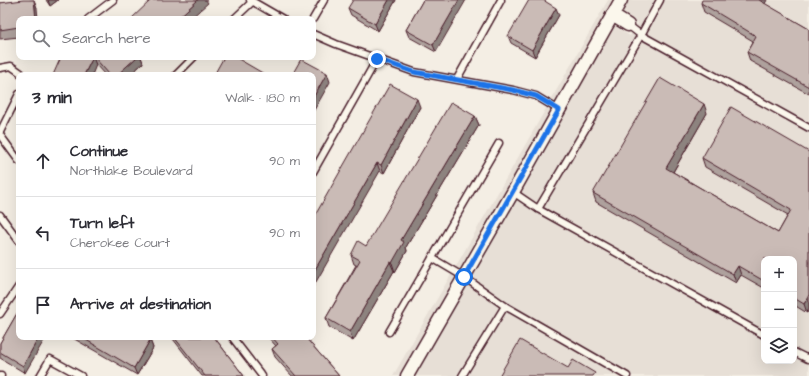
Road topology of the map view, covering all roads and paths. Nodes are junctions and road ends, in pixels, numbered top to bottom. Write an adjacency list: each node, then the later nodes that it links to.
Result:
1 (113, 0): 8 (lane)
2 (324, 0): 11 (lane)
3 (501, 0): 20 (lane)
4 (621, 0): 7 (street)
5 (660, 0): 14 (lane)
6 (251, 1): 9 (lane); 10 (lane)
7 (612, 15): 12 (street); 22 (street)
8 (92, 16)
9 (237, 16)
10 (278, 16)
11 (315, 16)
12 (628, 25): 14 (lane)
13 (316, 35): 15 (lane)
14 (641, 35): 23 (lane); 30 (lane)
15 (377, 59): 20 (lane); 28 (lane)
16 (191, 60): 19 (lane)
17 (0, 68): 18 (lane)
18 (20, 72)
19 (179, 72)
20 (456, 79): 22 (lane)
21 (16, 100): 24 (lane)
22 (559, 110): 29 (street)
23 (809, 128)
24 (0, 132)
25 (0, 135): 27 (lane)
26 (498, 143): 33 (lane)
27 (16, 157)
28 (316, 167)
29 (514, 192): 30 (lane); 34 (street)
30 (538, 209): 39 (lane)
31 (0, 216): 32 (lane)
32 (16, 236)
33 (432, 258): 34 (lane); 38 (lane)
34 (464, 277): 36 (lane); 46 (street)
35 (16, 290): 37 (lane)
36 (505, 306): 47 (lane); 48 (lane)
37 (0, 314)
38 (389, 332)
39 (761, 333)
40 (234, 340): 45 (lane)
41 (797, 354): 42 (lane)
42 (809, 357)
43 (40, 376): 44 (lane)
44 (81, 376)
45 (262, 376)
46 (407, 376)
47 (462, 376)
48 (627, 376)

